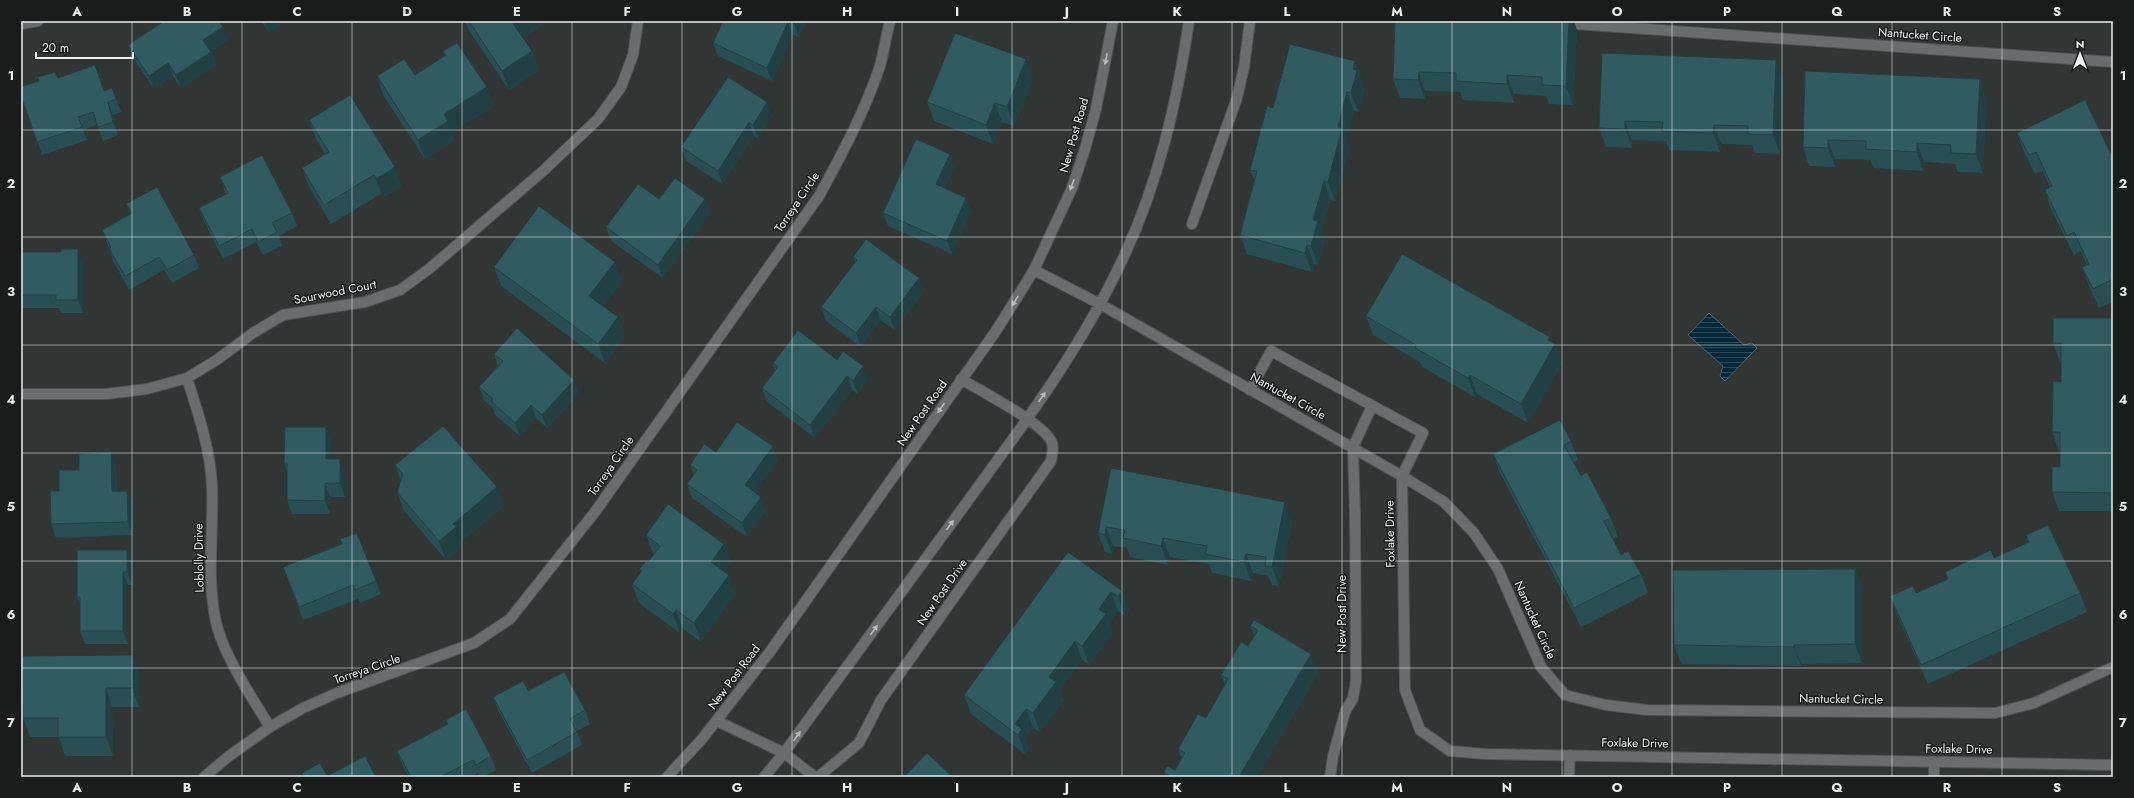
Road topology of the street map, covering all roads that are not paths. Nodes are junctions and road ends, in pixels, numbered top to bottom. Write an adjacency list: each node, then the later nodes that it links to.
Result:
1 (38, 21): 8 (street)
2 (638, 21): 13 (street, Sourwood Court)
3 (890, 21): 23 (street, Torreya Circle)
4 (1113, 21): 11 (street, New Post Road, one-way to 11)
5 (1188, 21): 12 (street)
6 (1250, 21): 10 (street)
7 (1533, 21): 9 (street, Nantucket Circle)
8 (21, 24)
9 (2113, 62)
10 (1192, 224)
11 (1034, 270): 12 (street, Nantucket Circle); 14 (street, New Post Road, one-way to 14)
12 (1100, 304): 15 (street, Nantucket Circle); 18 (street, one-way to 12)
13 (187, 378): 16 (street, Sourwood Court); 23 (street, Loblolly Drive)
14 (961, 380): 18 (street, New Post Drive); 22 (street, New Post Road, one-way to 22)
15 (1250, 390): 17 (street); 19 (street, Nantucket Circle)
16 (21, 394)
17 (1372, 406): 19 (street); 20 (street)
18 (1027, 418): 24 (street, one-way to 18); 32 (street, New Post Drive)
19 (1353, 448): 20 (street, Nantucket Circle); 33 (street, New Post Drive)
20 (1402, 476): 21 (street, Nantucket Circle); 25 (street, Foxlake Drive)
21 (2113, 667)
22 (717, 721): 24 (street); 29 (street, New Post Road)
23 (270, 727): 28 (street, Torreya Circle)
24 (784, 753): 30 (street); 31 (street)
25 (1570, 755): 26 (street, Foxlake Drive); 34 (street)
26 (1934, 762): 27 (street, Foxlake Drive); 35 (street)
27 (2113, 765)
28 (204, 777)
29 (667, 777)
30 (764, 777)
31 (815, 777)
32 (818, 777)
33 (1330, 777)
34 (1569, 777)
35 (1934, 777)

